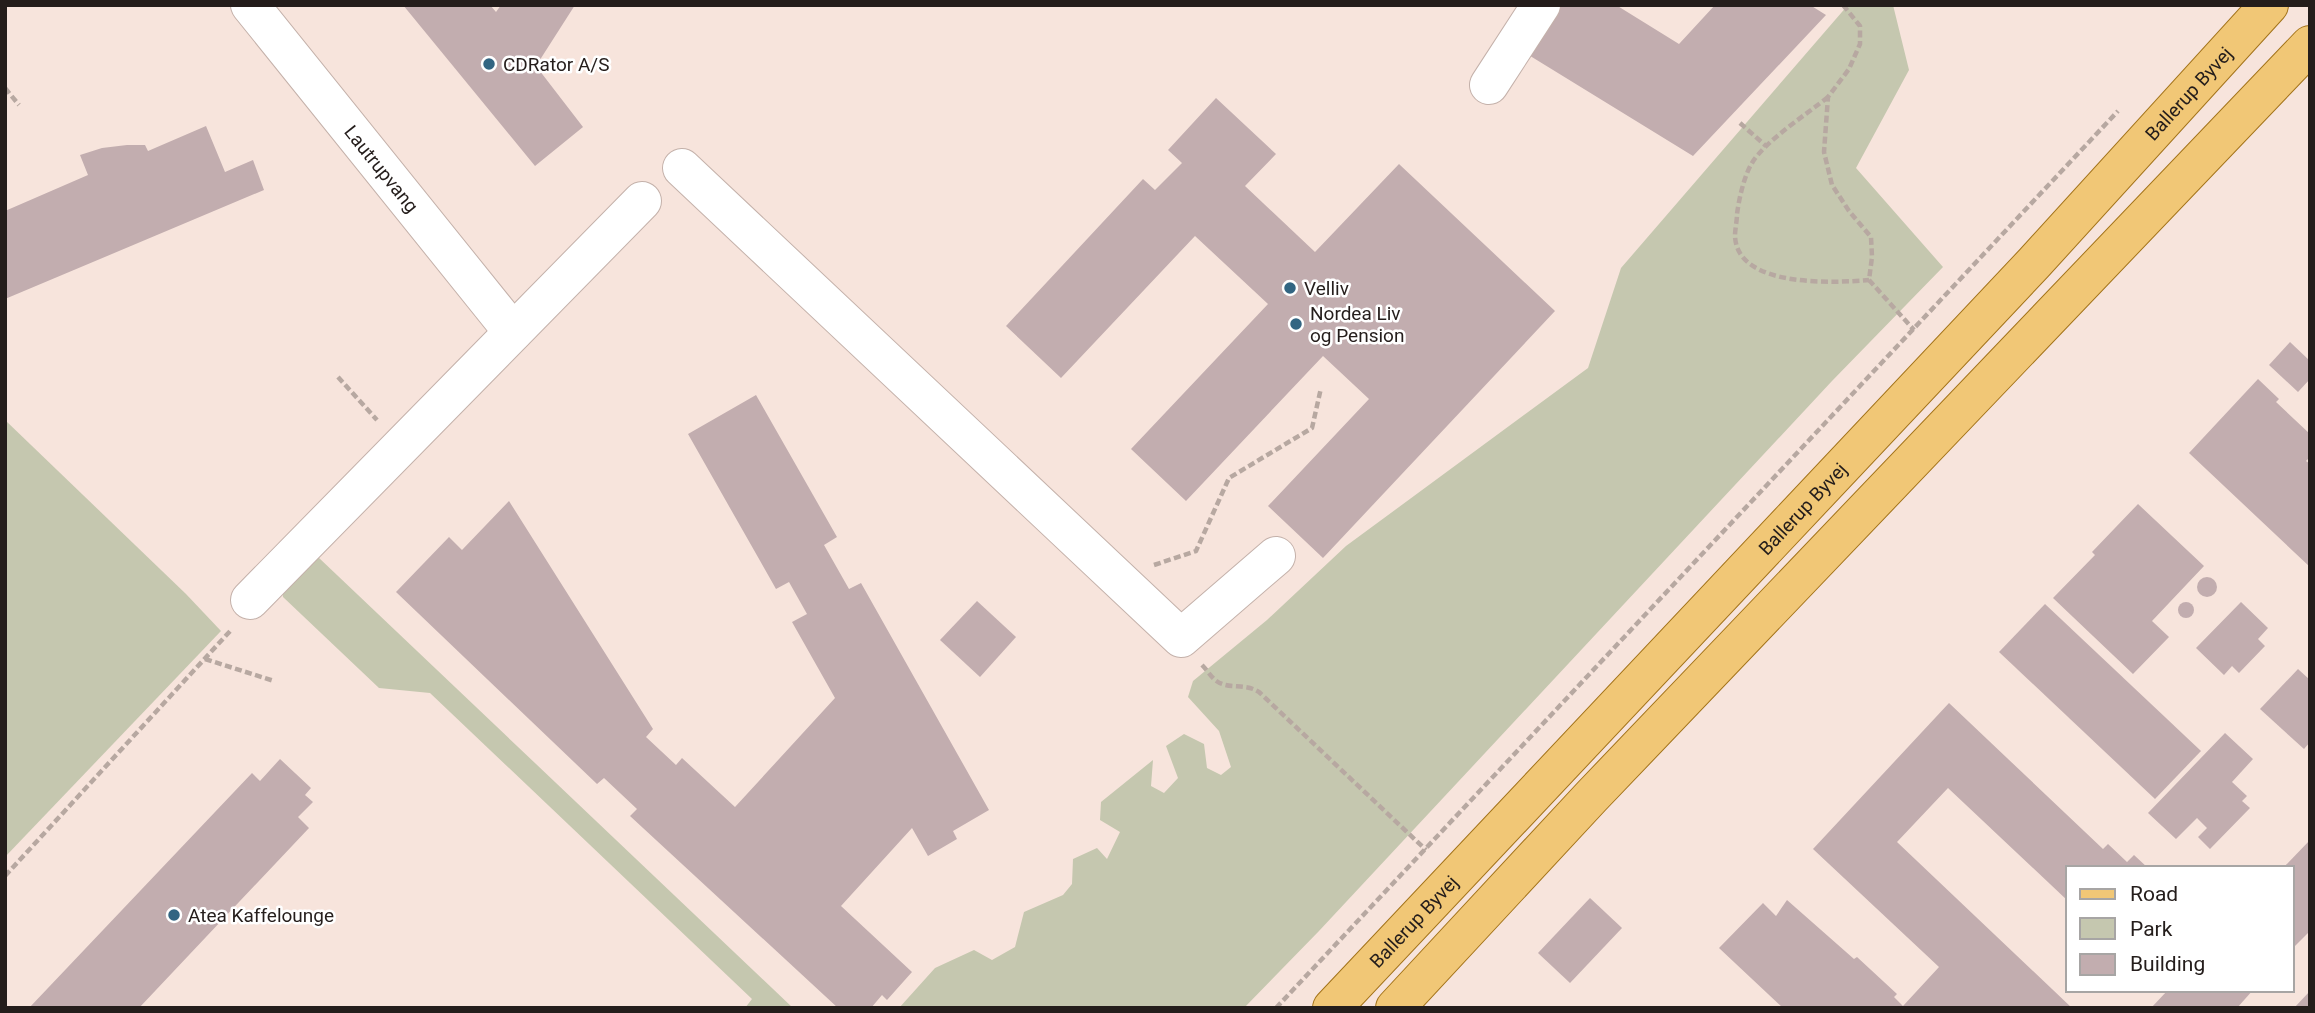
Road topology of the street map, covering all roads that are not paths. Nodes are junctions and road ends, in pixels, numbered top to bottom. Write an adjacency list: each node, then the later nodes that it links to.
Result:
1 (250, 5): 8 (street, Lautrupvang)
2 (1541, 5): 5 (street)
3 (2269, 5): 11 (main road, Ballerup Byvej)
4 (2310, 45): 12 (main road)
5 (1489, 85)
6 (682, 168): 9 (street)
7 (642, 201): 8 (street)
8 (513, 332): 10 (street)
9 (1276, 556)
10 (244, 611)
11 (1332, 1008)
12 (1395, 1008)

